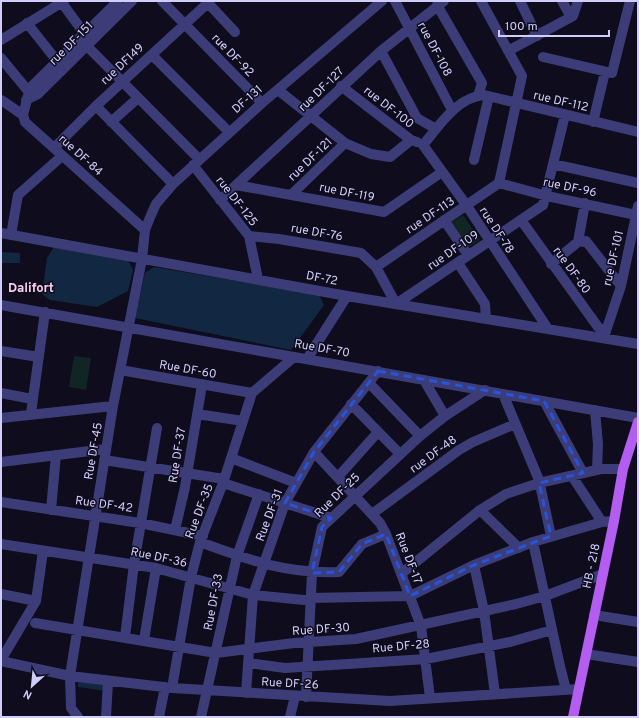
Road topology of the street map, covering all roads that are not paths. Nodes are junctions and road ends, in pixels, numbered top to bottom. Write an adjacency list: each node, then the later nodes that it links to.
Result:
1 (118, 1): 20 (street, rue DF-151)
2 (132, 1): 20 (street, rue DF-151)
3 (162, 1): 16 (street, rue DF-92)
4 (382, 1): 31 (street, DF-131)
5 (395, 1): 17 (street, rue DF-108)
6 (481, 1): 23 (street)
7 (520, 1): 19 (street)
8 (562, 1): 14 (street)
9 (578, 1): 14 (street)
10 (630, 1): 28 (street)
11 (63, 2): 15 (street); 20 (street, rue DF-125)
12 (209, 2): 16 (street, rue DF149); 18 (street)
13 (440, 3): 17 (street, rue DF-127); 33 (street)
14 (573, 16): 19 (street)
15 (27, 23): 21 (street); 27 (street)
16 (185, 24): 24 (street, rue DF149); 37 (street, rue DF-92)
17 (410, 29): 22 (street, rue DF-127); 40 (street, rue DF-108)
18 (235, 32)
19 (538, 36): 23 (street)
20 (83, 39): 27 (street, rue DF-151); 29 (street, rue DF-125); 32 (street, rue DF-151)
21 (1, 40)
22 (381, 51): 30 (street, rue DF-127); 46 (street)
23 (508, 51): 38 (street)
24 (152, 55): 29 (street, rue DF149); 47 (street)
25 (543, 57): 28 (street)
26 (1, 58): 32 (street)
27 (57, 61): 32 (street, rue DF-151)
28 (605, 72): 45 (street)
29 (123, 82): 35 (street, rue DF-125); 39 (street, rue DF149)
30 (341, 86): 43 (street, rue DF-127); 49 (street, rue DF-100)
31 (278, 90): 37 (street, DF-131); 43 (street)
32 (27, 96): 41 (street, rue DF-151)
33 (478, 96): 34 (street, rue DF-112); 40 (street)
34 (489, 96): 38 (street, rue DF-112); 54 (street)
35 (138, 98): 44 (street); 55 (street, rue DF-125)
36 (1, 100): 41 (street, rue DF-84)
37 (262, 103): 47 (street, DF-131)
38 (515, 104): 42 (street, rue DF-112); 58 (street)
39 (96, 106): 44 (street); 52 (street, rue DF149)
40 (452, 110): 46 (street)
41 (23, 115): 52 (street, rue DF-84)
42 (565, 115): 45 (street, rue DF-112); 56 (street)
43 (311, 116): 50 (street); 61 (street, rue DF-127)
44 (111, 122): 60 (street)
45 (593, 122): 48 (street, rue DF-112)
46 (436, 129): 51 (street)
47 (229, 132): 55 (street, DF-131)
48 (638, 132)
49 (411, 140): 50 (street, rue DF-121); 51 (street, rue DF-100)
50 (345, 143): 62 (street, rue DF-121)
51 (423, 145): 57 (street, rue DF-78)
52 (54, 148): 53 (street, rue DF-84)
53 (62, 156): 70 (street, rue DF-84); 71 (street)
54 (474, 160)
55 (196, 162): 60 (street, DF-131); 63 (street, rue DF-125)
56 (553, 164): 59 (street); 64 (street)
57 (442, 172): 62 (street, rue DF-119); 66 (street, rue DF-78)
58 (498, 182): 64 (street, rue DF-96); 66 (street, rue DF-113)
59 (638, 183)
60 (172, 184): 70 (street, DF-131)
61 (236, 185): 62 (street, rue DF-119); 63 (street, rue DF-127)
62 (291, 195)
63 (220, 200): 72 (street, rue DF-125)
64 (545, 200): 65 (street, rue DF-96); 69 (street, rue DF-109)
65 (585, 203): 67 (street, rue DF-96); 74 (street)
66 (466, 206): 68 (street, rue DF-113); 73 (street, rue DF-78)
67 (637, 210): 81 (street, rue DF-101)
68 (444, 220): 75 (street); 79 (street, rue DF-113)
69 (521, 220): 73 (street, rue DF-109); 78 (street, rue DF-80)
70 (145, 230): 76 (street, Rue DF-45)
71 (6, 234): 76 (street, DF-72 / DF-72)
72 (249, 236): 79 (street, rue DF-76); 80 (street, rue DF-125)
73 (488, 241): 75 (street, rue DF-109); 88 (street, rue DF-78)
74 (578, 242): 78 (street); 81 (street)
75 (468, 255): 77 (street, rue DF-109)
76 (142, 259): 80 (street, DF-72 / DF-72); 87 (street, Rue DF-45)
77 (458, 263): 83 (street, rue DF-109); 86 (street)
78 (551, 264): 89 (street, rue DF-80)
79 (376, 267): 83 (street, rue DF-76)
80 (258, 279): 82 (street, DF-72 / DF-72)
81 (621, 286): 89 (street, rue DF-101)
82 (347, 296): 83 (street, DF-72 / DF-72); 94 (street)
83 (396, 304): 86 (street, DF-72 / DF-72)
84 (1, 305): 85 (street, Rue DF-70)
85 (45, 312): 87 (street, Rue DF-70); 92 (street)
86 (486, 319): 88 (street, DF-72 / DF-72)
87 (127, 327): 93 (street, Rue DF-70); 95 (street, Rue DF-45)
88 (548, 329): 89 (street, DF-72 / DF-72)
89 (604, 335): 90 (street, DF-72 / DF-72)
90 (638, 344)
91 (1, 351): 92 (street)
92 (39, 357): 104 (street)
93 (294, 357): 94 (street, Rue DF-70); 102 (street)
94 (307, 359): 96 (street, Rue DF-70)
95 (120, 370): 99 (street, Rue DF-60); 107 (street, Rue DF-45)
96 (378, 371): 97 (street, Rue DF-70); 98 (street, Rue DF-31)
97 (424, 380): 100 (street, Rue DF-70); 111 (street)
98 (370, 383): 106 (street, Rue DF-31); 119 (street)
99 (202, 385): 102 (street, Rue DF-60); 110 (street, Rue DF-37)
100 (486, 390): 103 (street, Rue DF-70); 111 (street, Rue DF-25)
101 (1, 393): 104 (street)
102 (252, 393): 114 (street, Rue DF-35)
103 (503, 394): 105 (street, Rue DF-70); 116 (street)
104 (32, 399): 109 (street)
105 (544, 401): 108 (street, Rue DF-70); 131 (street)
106 (351, 404): 118 (street); 121 (street, Rue DF-31)
107 (113, 406): 109 (street); 120 (street, Rue DF-45)
108 (595, 410): 113 (street, Rue DF-70); 129 (street)
109 (31, 413): 112 (street)
110 (197, 414): 114 (street); 130 (street, Rue DF-37)
111 (445, 416): 119 (street, Rue DF-25)
112 (1, 418)
113 (638, 418)
114 (243, 421): 124 (street, Rue DF-35)
115 (638, 422): 128 (main road, HB - 218)
116 (515, 424): 136 (street); 143 (street, rue DF-48)
117 (157, 428): 127 (street)
118 (378, 432): 122 (street); 133 (street)
119 (420, 436): 122 (street, Rue DF-25)
120 (106, 449): 123 (street); 125 (street, Rue DF-45)
121 (314, 452): 133 (street, Rue DF-17); 135 (street, Rue DF-31)
122 (400, 454): 138 (street, Rue DF-25)
123 (56, 455): 126 (street); 141 (street)
124 (231, 458): 134 (street, Rue DF-35); 135 (street)
125 (104, 460): 127 (street); 144 (street, Rue DF-45)
126 (1, 462)
127 (149, 467): 130 (street); 148 (street)
128 (623, 469): 129 (street); 146 (main road, HB - 218)
129 (597, 470): 131 (street)
130 (187, 473): 134 (street); 149 (street, Rue DF-37)
131 (583, 473): 132 (street)
132 (572, 476): 136 (street); 147 (street)
133 (338, 477): 138 (street, Rue DF-17)
134 (224, 481): 137 (street); 152 (street, Rue DF-35)
135 (296, 483): 140 (street, Rue DF-31)
136 (539, 483): 142 (street); 151 (street)
137 (259, 494): 140 (street); 157 (street, Rue DF-33)
138 (354, 496): 143 (street, Rue DF-17); 145 (street, Rue DF-25)
139 (1, 502): 141 (street, Rue DF-42)
140 (285, 503): 145 (street); 160 (street, Rue DF-31)
141 (51, 510): 144 (street, Rue DF-42)
142 (480, 510): 155 (street); 164 (street)
143 (372, 514): 150 (street, Rue DF-17)
144 (95, 516): 148 (street, Rue DF-42); 158 (street, Rue DF-45)
145 (331, 518): 163 (street, Rue DF-25)
146 (614, 521): 147 (street); 165 (main road, HB - 218)
147 (602, 522): 151 (street)
148 (140, 523): 149 (street, Rue DF-42); 159 (street)
149 (175, 530): 152 (street, Rue DF-42)
150 (386, 534): 163 (street, Rue DF-42); 164 (street, Rue DF-17)
151 (551, 536): 153 (street)
152 (201, 539): 157 (street, Rue DF-42); 166 (street, Rue DF-35)
153 (533, 542): 155 (street); 171 (street)
154 (1, 544): 156 (street, Rue DF-36)
155 (519, 548): 161 (street)
156 (43, 551): 158 (street, Rue DF-36); 173 (street)
157 (237, 556): 160 (street, Rue DF-42); 167 (street, Rue DF-33)
158 (88, 557): 159 (street, Rue DF-36); 179 (street, Rue DF-45)
159 (134, 564): 162 (street, Rue DF-36); 181 (street)
160 (264, 565): 163 (street, Rue DF-42); 169 (street, Rue DF-31)
161 (474, 565): 170 (street); 174 (street)
162 (156, 568): 166 (street, Rue DF-36); 182 (street)
163 (312, 573): 172 (street, Rue DF-25)
164 (401, 574): 170 (street, Rue DF-17)
165 (603, 574): 171 (street, Rue DF-30); 175 (main road, HB - 218)
166 (191, 577): 167 (street, Rue DF-36); 184 (street, Rue DF-35)
167 (229, 588): 169 (street, Rue DF-36); 187 (street, Rue DF-33)
168 (1, 594): 173 (street)
169 (253, 596): 172 (street, Rue DF-36); 186 (street, Rue DF-31)
170 (410, 596): 172 (street, Rue DF-36); 178 (street, Rue DF-17)
171 (545, 596): 174 (street, Rue DF-30); 180 (street)
172 (310, 598): 183 (street, Rue DF-25)
173 (36, 601): 190 (street)
174 (484, 611): 178 (street, Rue DF-30); 185 (street)
175 (594, 615): 176 (street); 188 (main road, HB - 218)
176 (638, 622)
177 (35, 623): 179 (street, Rue DF-30)
178 (421, 626): 183 (street, Rue DF-30); 189 (street, Rue DF-17)
179 (78, 630): 181 (street, Rue DF-30); 194 (street, Rue DF-45)
180 (552, 630): 185 (street, Rue DF-28); 198 (street)
181 (125, 637): 182 (street, Rue DF-30)
182 (144, 640): 184 (street, Rue DF-30)
183 (310, 643): 186 (street, Rue DF-30); 193 (street, Rue DF-25)
184 (179, 646): 187 (street, Rue DF-30); 196 (street, Rue DF-35)
185 (488, 646): 189 (street, Rue DF-28); 201 (street)
186 (249, 649): 187 (street, Rue DF-30); 192 (street, Rue DF-31)
187 (216, 653): 199 (street, Rue DF-33)
188 (586, 654): 191 (street); 197 (main road, HB - 218)
189 (426, 659): 193 (street, Rue DF-28); 204 (street, Rue DF-17)
190 (1, 660): 194 (street, Rue DF-26)
191 (638, 662)
192 (248, 663): 193 (street, Rue DF-28); 200 (street, Rue DF-31)
193 (309, 666): 203 (street, Rue DF-25)
194 (70, 676): 195 (street, Rue DF-26); 205 (street, Rue DF-45)
195 (108, 681): 196 (street, Rue DF-26); 206 (street)
196 (168, 688): 199 (street, Rue DF-26); 207 (street, Rue DF-35)
197 (579, 689): 198 (street, Rue DF-26); 210 (main road, HB - 218)
198 (566, 690): 201 (street, Rue DF-26)
199 (208, 691): 200 (street, Rue DF-26); 208 (street, Rue DF-33)
200 (246, 693): 202 (street, Rue DF-26)
201 (495, 694): 204 (street, Rue DF-26)
202 (295, 696): 203 (street, Rue DF-26); 209 (street)
203 (306, 696): 204 (street, Rue DF-26)
204 (430, 698)
205 (78, 717)
206 (106, 717)
207 (159, 717)
208 (202, 717)
209 (290, 717)
210 (573, 717)

